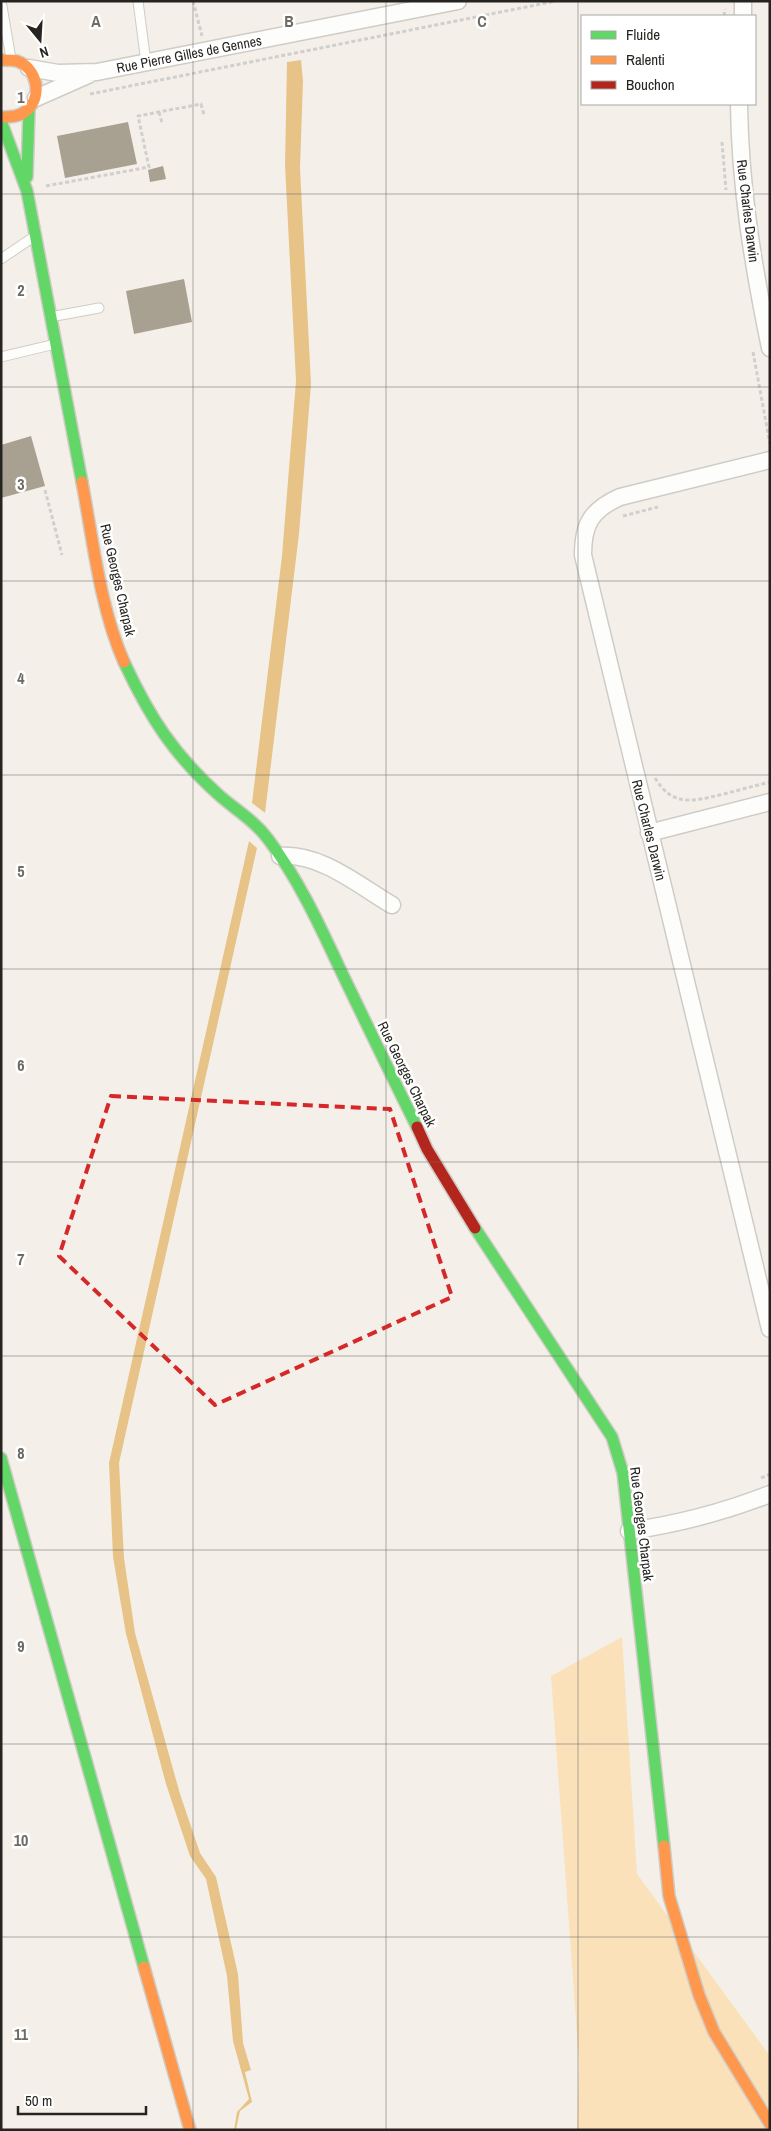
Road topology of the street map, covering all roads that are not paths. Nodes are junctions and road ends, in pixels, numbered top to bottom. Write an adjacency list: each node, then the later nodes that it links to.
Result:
1 (138, 1): 7 (lane)
2 (458, 1): 7 (street, Rue Pierre Gilles de Gennes)
3 (743, 1): 5 (street)
4 (2, 6): 6 (lane)
5 (743, 15)
6 (6, 59): 8 (street)
7 (146, 63): 9 (street, Rue Pierre Gilles de Gennes)
8 (29, 68): 9 (street, Rue Pierre Gilles de Gennes); 10 (street, Rue Georges Charpak)
9 (98, 72): 10 (street, Rue Pierre Gilles de Gennes)
10 (32, 104): 12 (street); 14 (street, Rue Georges Charpak)
11 (739, 105): 20 (street, Rue Charles Darwin)
12 (1, 117)
13 (1, 121): 14 (street, Rue Georges Charpak)
14 (27, 190): 15 (street, Rue Georges Charpak)
15 (35, 236): 16 (lane); 18 (street, Rue Georges Charpak)
16 (1, 259)
17 (99, 308): 18 (lane)
18 (50, 317): 19 (street, Rue Georges Charpak)
19 (55, 344): 21 (lane); 25 (street, Rue Georges Charpak)
20 (770, 348)
21 (1, 357)
22 (770, 460): 24 (street, Rue Charles Darwin)
23 (770, 802): 24 (street)
24 (650, 833): 27 (street, Rue Charles Darwin)
25 (280, 856): 26 (street); 30 (street, Rue Georges Charpak)
26 (392, 905)
27 (770, 1329)
28 (1, 1458): 32 (street)
29 (770, 1494): 30 (street)
30 (629, 1531): 31 (street, Rue Georges Charpak)
31 (770, 2124)
32 (190, 2130)

